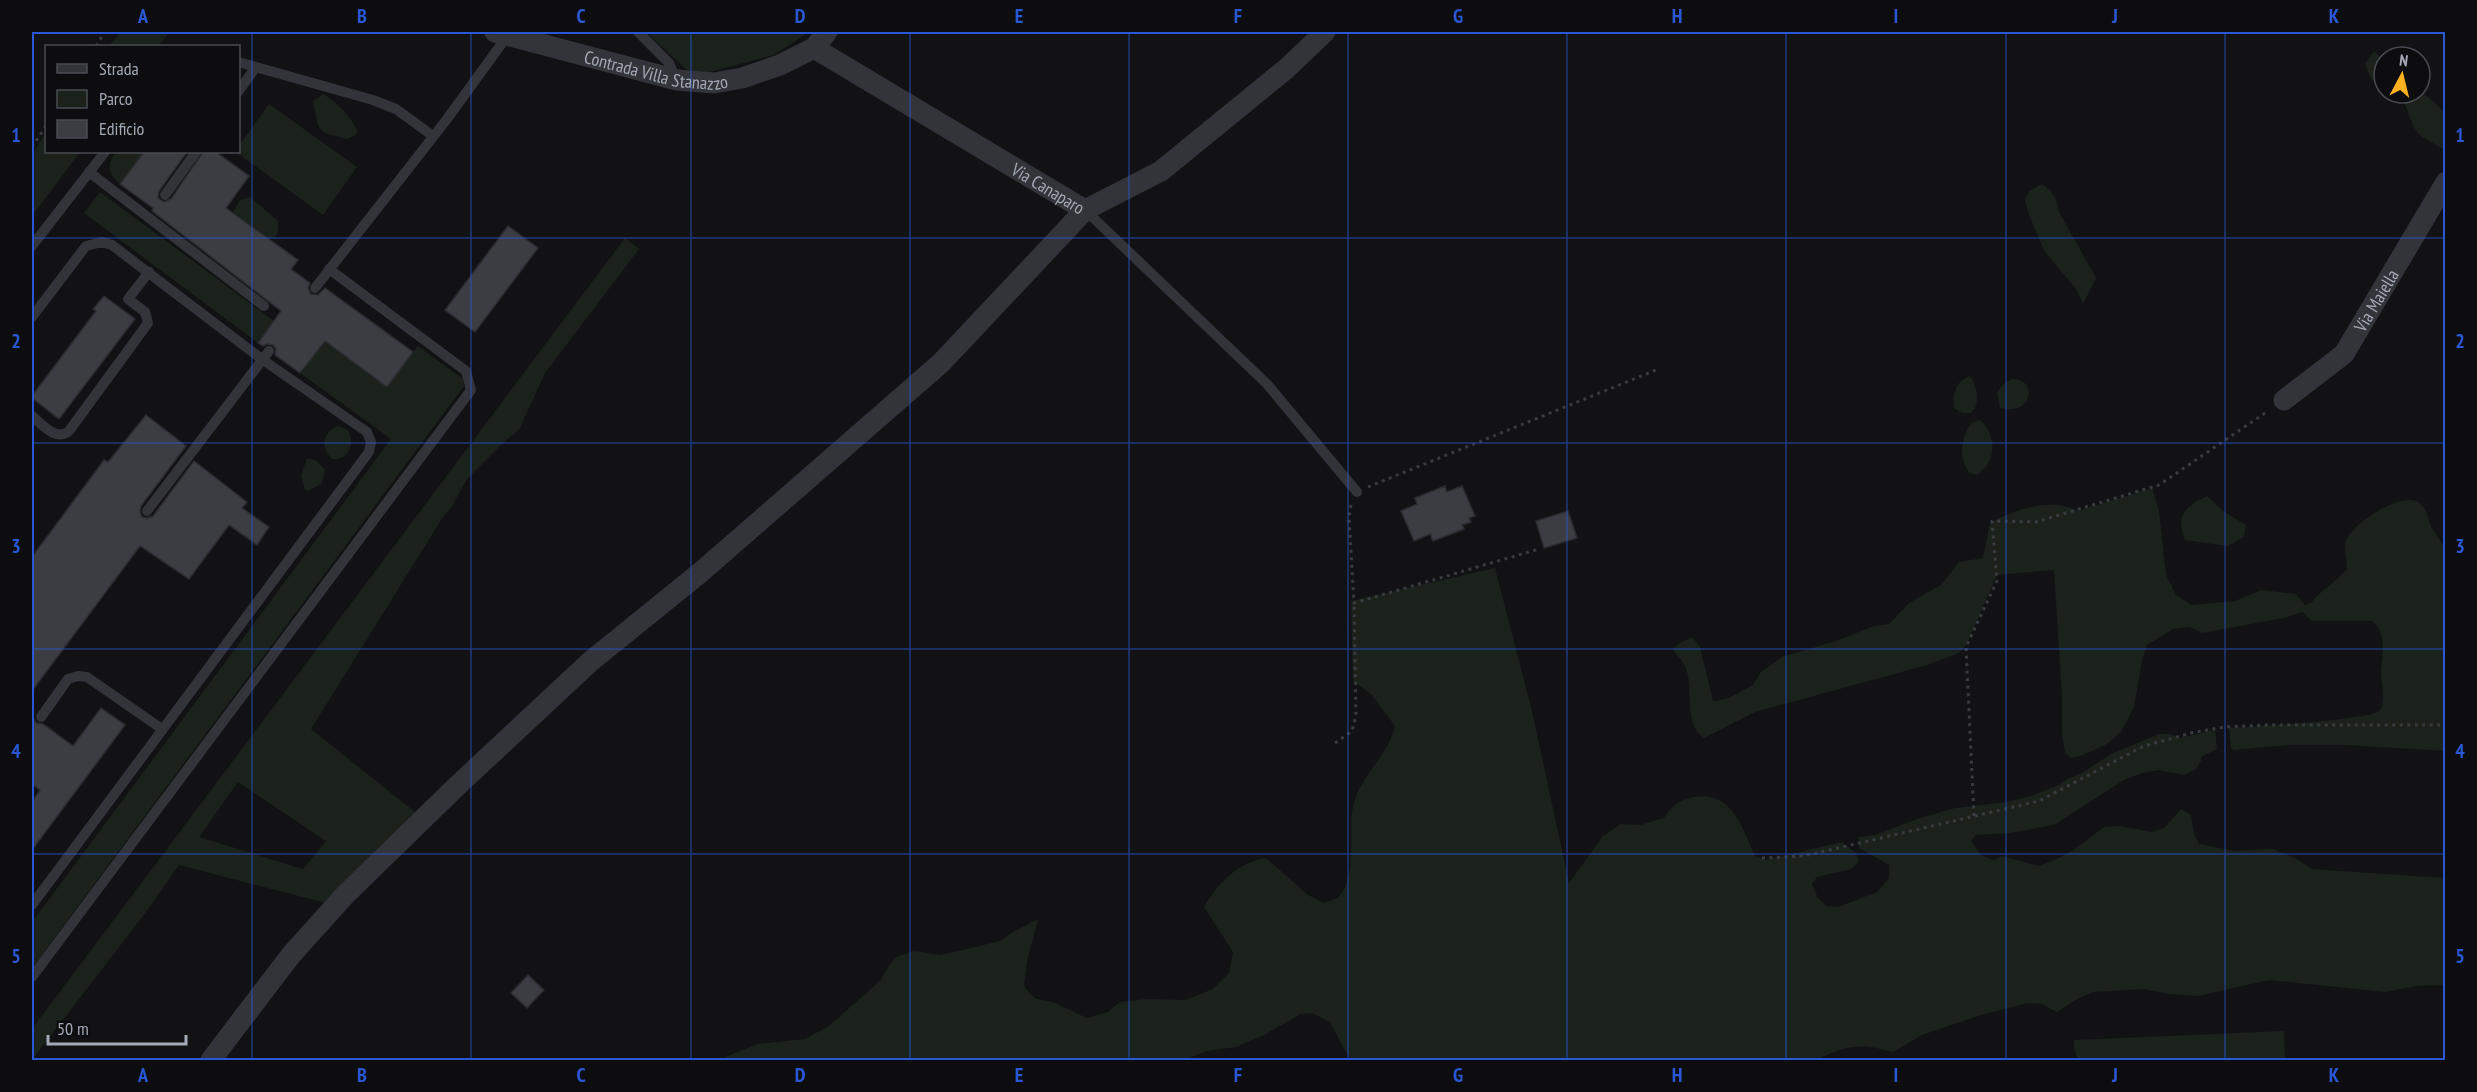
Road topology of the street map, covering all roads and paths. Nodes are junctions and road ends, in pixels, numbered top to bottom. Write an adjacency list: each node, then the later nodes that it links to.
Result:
1 (105, 32): 6 (path)
2 (638, 32): 9 (lane)
3 (1325, 32): 19 (street, Via Canaparo)
4 (501, 33): 9 (street, Contrada Villa Stanazzo); 12 (lane)
5 (821, 40): 9 (street, Contrada Villa Stanazzo); 19 (street, Via Canaparo)
6 (97, 45)
7 (240, 63): 8 (lane)
8 (256, 67): 10 (lane); 12 (lane)
9 (677, 80)
10 (240, 89)
11 (45, 128): 13 (path)
12 (433, 136): 21 (lane)
13 (32, 147)
14 (104, 153): 16 (lane)
15 (195, 153): 18 (lane)
16 (89, 172): 20 (lane); 24 (lane)
17 (2445, 182): 28 (street, Via Maiella)
18 (165, 195)
19 (1085, 210): 30 (lane); 42 (street)
20 (32, 246)
21 (329, 269): 23 (lane); 41 (lane)
22 (149, 272): 25 (lane); 26 (lane); 29 (lane)
23 (315, 288)
24 (264, 306)
25 (32, 317)
26 (266, 355): 31 (lane); 36 (lane)
27 (1656, 370): 30 (path)
28 (2284, 400): 38 (path)
29 (32, 416)
30 (1357, 492): 33 (path)
31 (147, 512)
32 (1539, 549): 33 (path)
33 (1354, 603): 37 (path)
34 (40, 717): 36 (lane)
35 (2445, 725): 38 (path)
36 (162, 729): 40 (lane)
37 (1335, 743)
38 (1974, 816): 39 (path)
39 (1762, 858)
40 (32, 905)
41 (32, 977)
42 (211, 1060)

